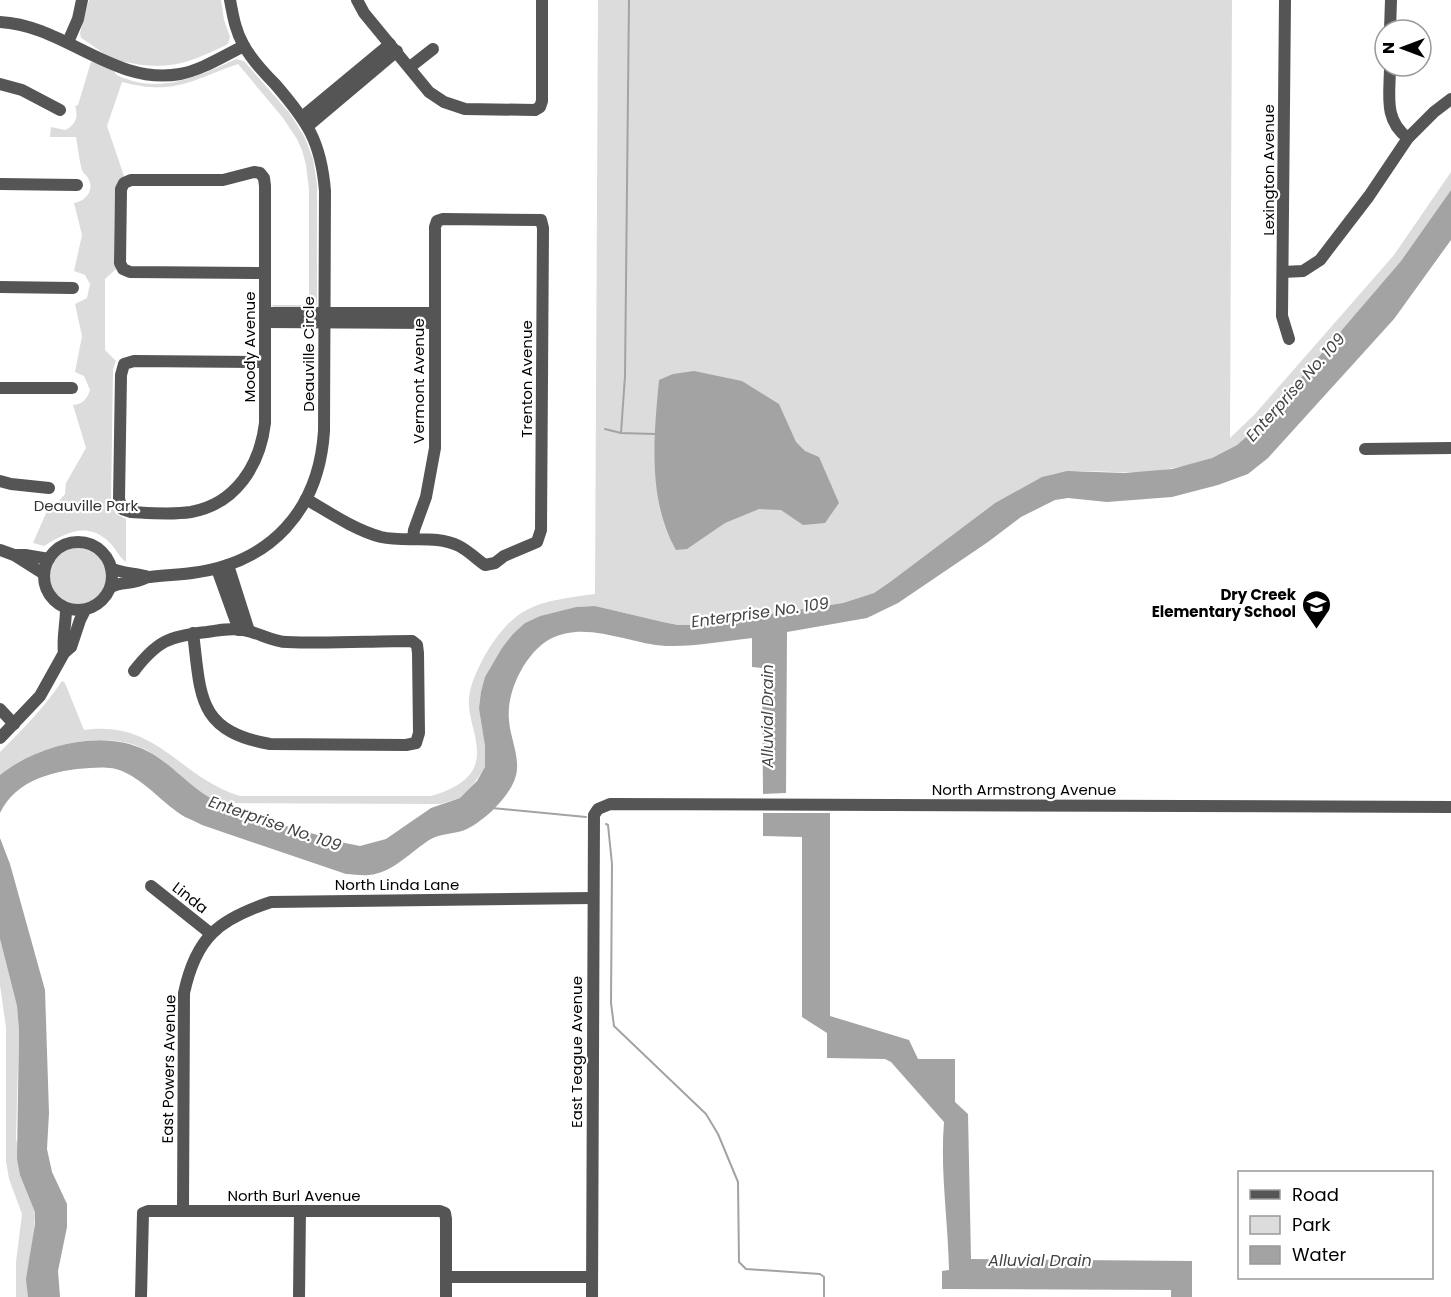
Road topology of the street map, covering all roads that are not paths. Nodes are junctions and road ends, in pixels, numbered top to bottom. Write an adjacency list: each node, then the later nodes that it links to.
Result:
1 (82, 0): 9 (street)
2 (357, 0): 11 (street)
3 (542, 0): 13 (street)
4 (1285, 0): 23 (street, Lexington Avenue)
5 (1390, 0): 7 (street)
6 (231, 2): 10 (street, Deauville Circle)
7 (1390, 18)
8 (0, 22): 9 (street)
9 (68, 42): 10 (street)
10 (244, 46): 18 (street, Deauville Circle)
11 (393, 47): 13 (street); 18 (street)
12 (433, 49): 13 (street)
13 (410, 67)
14 (1390, 78): 19 (street)
15 (0, 84): 17 (street)
16 (1451, 99): 19 (street)
17 (60, 110)
18 (305, 121): 28 (street, Deauville Circle)
19 (1408, 138): 23 (street)
20 (0, 184): 21 (street)
21 (77, 184)
22 (541, 220): 29 (street, Vermont Avenue); 39 (street, Trenton Avenue)
23 (1283, 272): 30 (street, Lexington Avenue)
24 (264, 273): 24 (street, Moody Avenue); 27 (street, Moody Avenue)
25 (0, 287): 26 (street)
26 (73, 288)
27 (265, 317): 28 (street); 31 (street, Moody Avenue)
28 (324, 318): 29 (street); 38 (street, Deauville Circle)
29 (434, 318): 39 (street, Vermont Avenue)
30 (1289, 339)
31 (265, 362): 31 (street, Moody Avenue)
32 (0, 388): 33 (street)
33 (72, 388)
34 (1451, 448): 35 (street)
35 (1365, 449)
36 (0, 481): 37 (street)
37 (49, 488)
38 (306, 500): 39 (street); 43 (street, Deauville Circle)
39 (413, 539)
40 (0, 550): 41 (street)
41 (14, 555): 42 (street); 45 (street)
42 (49, 559): 44 (street); 45 (street)
43 (223, 567): 46 (street, Deauville Circle); 50 (street)
44 (111, 568): 46 (street, Deauville Circle); 47 (street)
45 (44, 574): 48 (street)
46 (148, 577): 47 (street, Deauville Circle)
47 (111, 587): 49 (street)
48 (66, 609): 49 (street); 52 (street)
49 (85, 610): 52 (street)
50 (244, 630): 51 (street); 51 (street)
51 (193, 633): 53 (street)
52 (64, 653): 55 (street)
53 (134, 671)
54 (0, 709): 55 (street)
55 (14, 724): 56 (street)
56 (0, 738)
57 (1451, 807): 58 (street, North Armstrong Avenue)
58 (599, 809): 60 (street, East Teague Avenue)
59 (151, 886): 61 (street, Linda)
60 (592, 898): 61 (street, North Linda Lane); 65 (street, East Teague Avenue)
61 (210, 933): 62 (street, East Powers Avenue)
62 (183, 1211): 63 (street, North Burl Avenue); 66 (street, North Burl Avenue)
63 (300, 1211): 64 (street, North Burl Avenue); 67 (street)
64 (446, 1277): 65 (street); 68 (street)
65 (592, 1277): 69 (street, East Teague Avenue)
66 (141, 1297)
67 (299, 1297)
68 (446, 1297)
69 (592, 1297)

